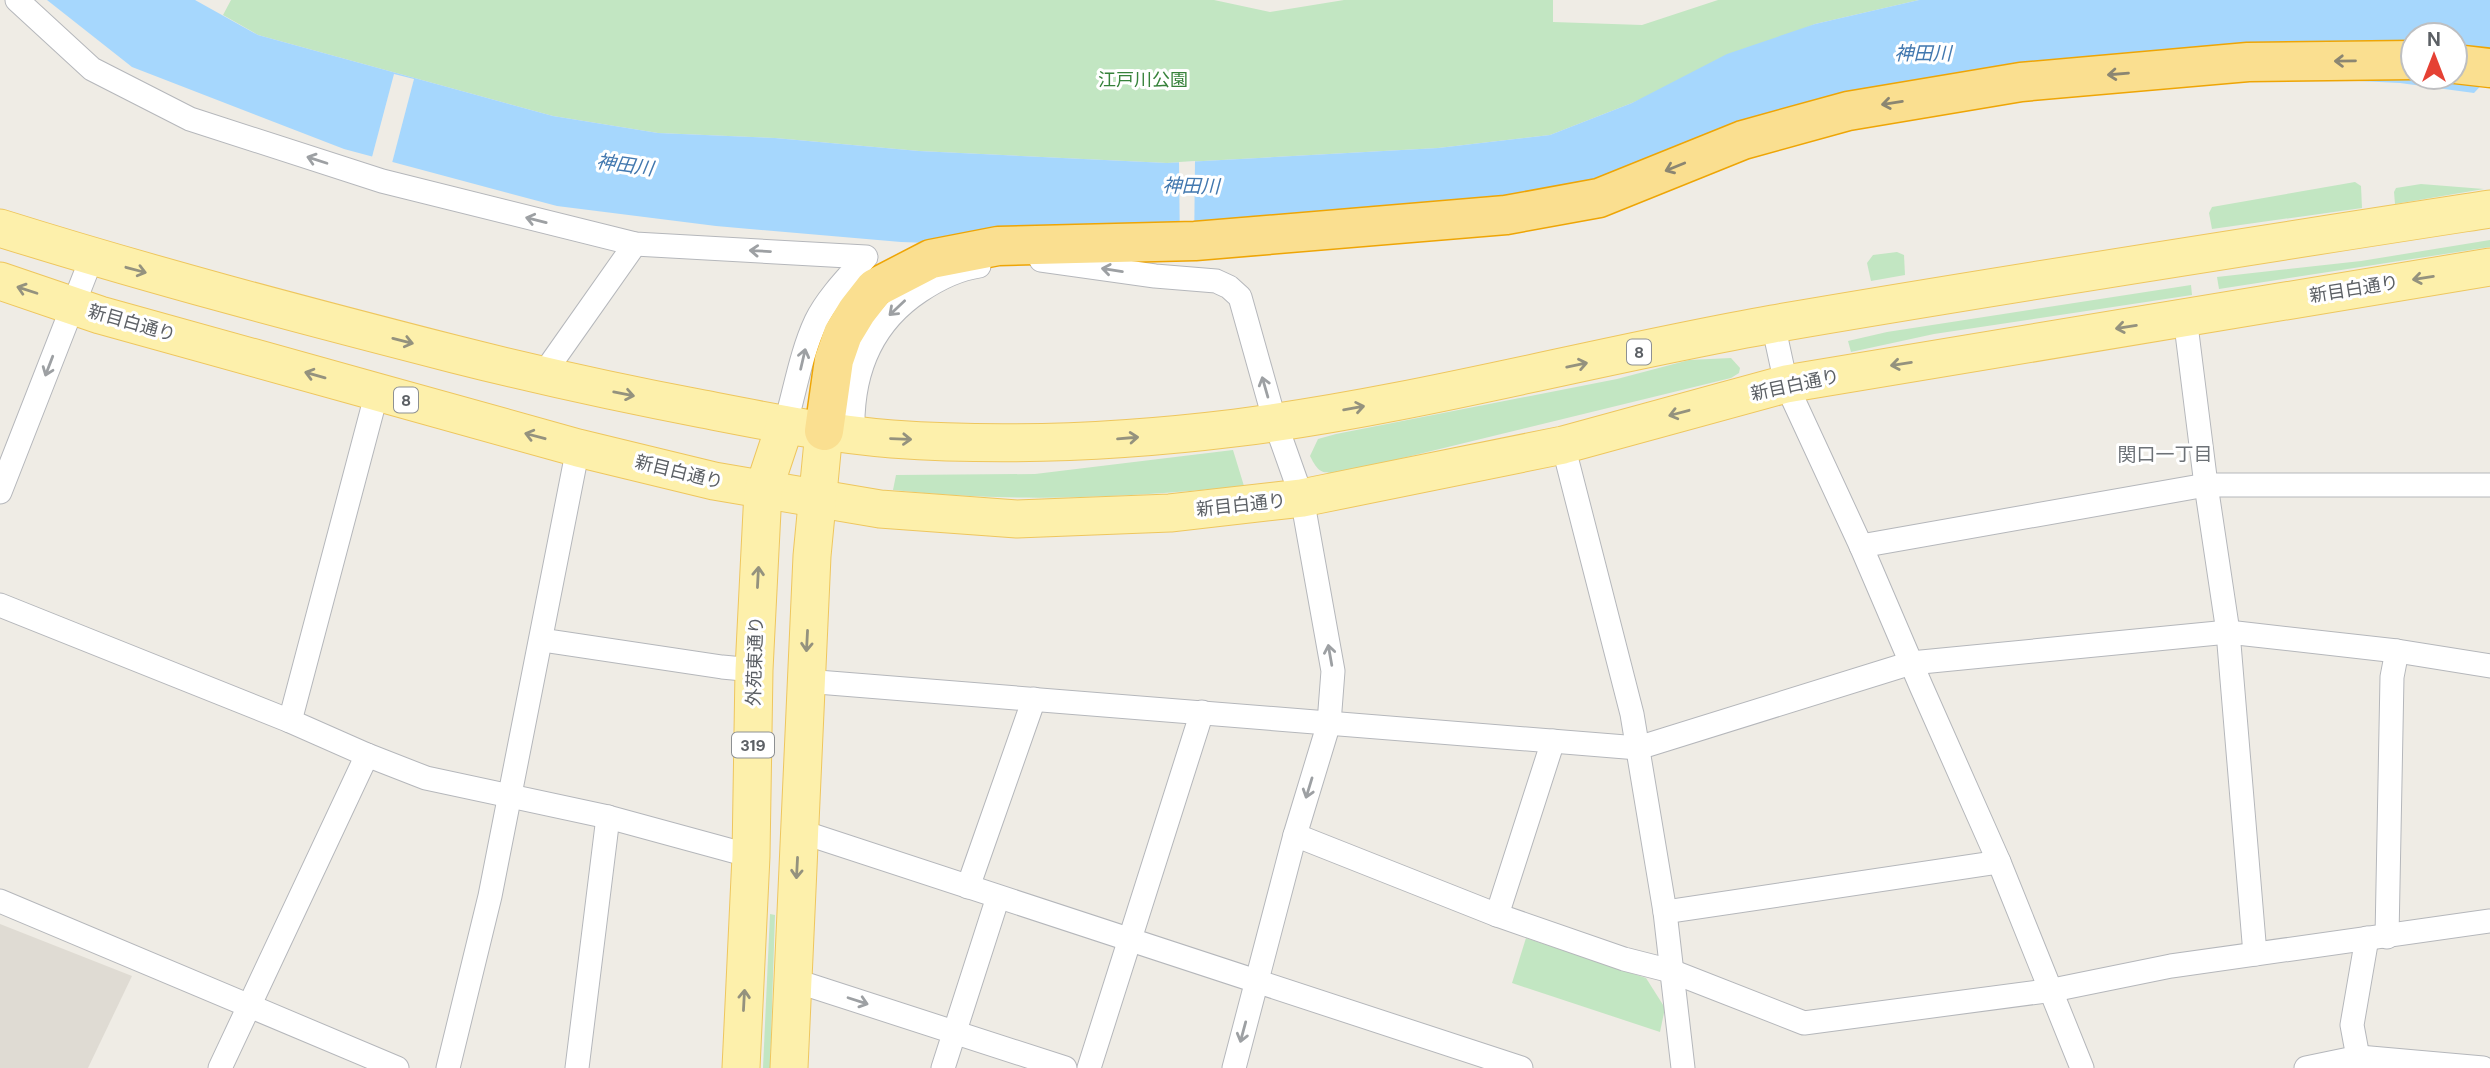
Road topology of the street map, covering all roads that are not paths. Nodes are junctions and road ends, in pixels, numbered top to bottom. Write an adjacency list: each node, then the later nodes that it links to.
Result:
1 (17, 0): 7 (street, one-way to 1)
2 (2399, 60): 19 (highway, one-way to 19)
3 (2469, 66): 4 (highway)
4 (2490, 68)
5 (2490, 209): 13 (main road, 8)
6 (0, 228): 8 (main road, 8)
7 (635, 244): 14 (street); 18 (street, one-way to 7)
8 (92, 257): 11 (street); 14 (main road, 8, one-way to 14)
9 (2490, 267): 12 (main road, 新目白通り / 8, one-way to 12)
10 (0, 281): 11 (main road, 新目白通り / 8, one-way to 10)
11 (73, 306): 16 (main road, 新目白通り / 8, one-way to 11); 22 (street, one-way to 22)
12 (2185, 317): 15 (main road, 新目白通り / 8, one-way to 15); 23 (street)
13 (1773, 324): 15 (street); 17 (main road, 8, one-way to 13)
14 (542, 376): 18 (main road, 8, one-way to 18)
15 (1786, 384): 20 (main road, 新目白通り / 8, one-way to 20); 29 (street)
16 (377, 392): 21 (main road, 新目白通り / 8, one-way to 16); 40 (street)
17 (1275, 422): 19 (main road, 8, one-way to 17); 19 (street, one-way to 19); 28 (street)
18 (785, 425): 19 (main road, 8); 25 (main road, 外苑東通り / 319)
19 (839, 433): 27 (main road)
20 (1563, 444): 28 (main road, 新目白通り / 8); 43 (street)
21 (578, 447): 25 (main road, 新目白通り / 8); 32 (street)
22 (6, 460): 26 (street)
23 (2206, 485): 24 (street); 29 (street); 31 (street)
24 (2490, 485)
25 (763, 491): 27 (main road, 新目白通り / 8); 36 (main road, 外苑東通り / 319, one-way to 25)
26 (0, 492)
27 (816, 499): 28 (main road, 新目白通り / 8); 37 (main road, one-way to 37)
28 (1301, 499): 41 (street, one-way to 28)
29 (1861, 546): 34 (street)
30 (0, 605): 40 (street)
31 (2228, 632): 33 (street); 34 (street); 59 (street)
32 (542, 640): 36 (street); 45 (street)
33 (2397, 652): 35 (street); 57 (street)
34 (1911, 663): 43 (street); 50 (street)
35 (2490, 666)
36 (754, 670): 49 (main road, 外苑東通り / 319)
37 (805, 681): 38 (street); 47 (main road)
38 (1034, 699): 39 (street); 51 (street)
39 (1202, 712): 41 (street); 58 (street)
40 (290, 721): 44 (street)
41 (1329, 723): 42 (street); 48 (street, one-way to 48)
42 (1553, 741): 43 (street); 55 (street)
43 (1638, 748): 54 (street)
44 (367, 755): 45 (street); 64 (street)
45 (510, 796): 46 (street); 69 (street)
46 (608, 817): 49 (street); 70 (street)
47 (799, 831): 51 (street); 61 (main road, one-way to 61)
48 (1295, 835): 55 (street); 62 (street)
49 (751, 856): 71 (main road, 外苑東通り / 319, one-way to 49)
50 (1999, 862): 54 (street); 63 (street)
51 (968, 887): 52 (street)
52 (998, 897): 58 (street); 65 (street)
53 (0, 901): 64 (street)
54 (1665, 912): 60 (street)
55 (1497, 915): 60 (street)
56 (2490, 921): 57 (street)
57 (2377, 938): 59 (street); 66 (street)
58 (1131, 939): 62 (street); 75 (street)
59 (2255, 954): 63 (street)
60 (1671, 971): 63 (street); 78 (street)
61 (793, 980): 65 (street, one-way to 65); 72 (main road)
62 (1257, 981): 76 (street, one-way to 76); 77 (street)
63 (2053, 990): 79 (street)
64 (248, 1007): 67 (street); 68 (street)
65 (954, 1032): 73 (street); 74 (street)
66 (2360, 1063): 80 (street); 81 (street)
67 (220, 1068)
68 (397, 1068)
69 (448, 1068)
70 (577, 1068)
71 (741, 1068)
72 (789, 1068)
73 (943, 1068)
74 (1065, 1068)
75 (1089, 1068)
76 (1234, 1068)
77 (1521, 1068)
78 (1683, 1068)
79 (2082, 1068)
80 (2306, 1068)
81 (2483, 1068)

